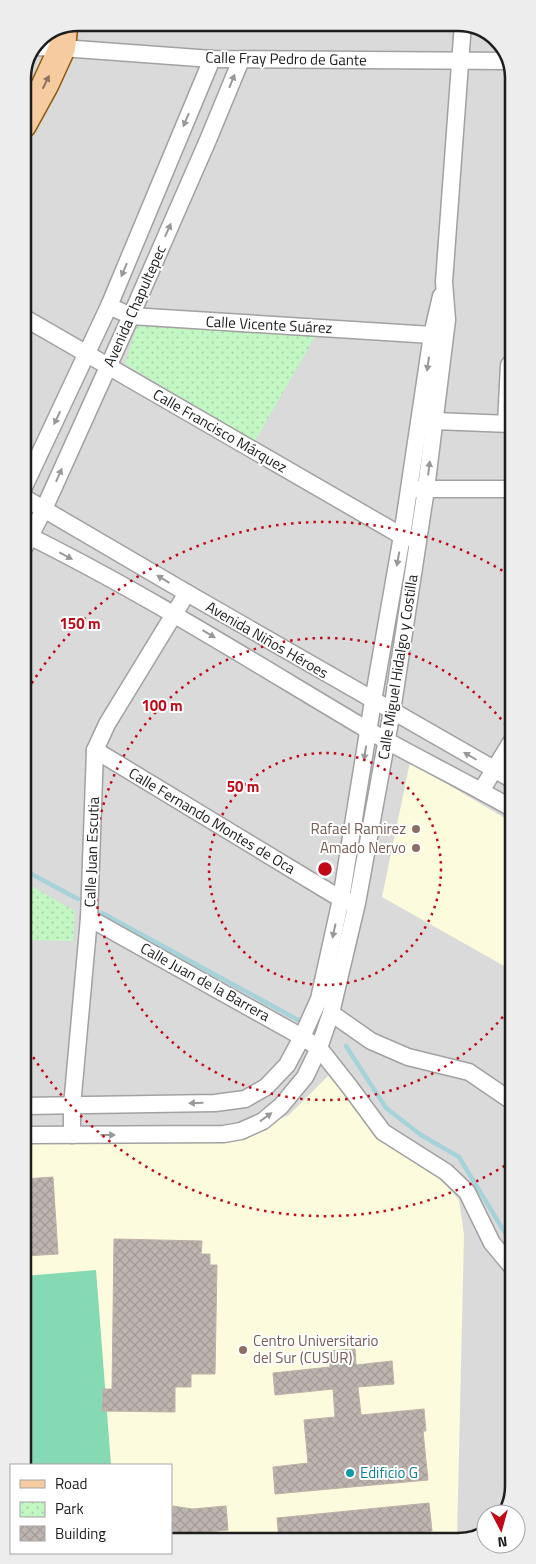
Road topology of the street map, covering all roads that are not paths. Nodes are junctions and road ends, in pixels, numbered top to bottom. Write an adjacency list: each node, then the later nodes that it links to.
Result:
1 (463, 31): 6 (street, Calle Miguel Hidalgo y Costilla)
2 (63, 38): 3 (street, Calle Fray Pedro de Gante); 4 (street, Calle Fray Pedro de Gante); 8 (main road, one-way to 2)
3 (47, 43)
4 (212, 59): 5 (street, Calle Fray Pedro de Gante); 10 (street, Avenida Chapultepec, one-way to 10)
5 (241, 60): 6 (street, Calle Fray Pedro de Gante); 11 (street, Avenida Chapultepec, one-way to 5)
6 (461, 61): 7 (street, Calle Fray Pedro de Gante); 9 (street, Calle Miguel Hidalgo y Costilla)
7 (501, 62)
8 (31, 110)
9 (444, 282): 12 (street, Calle Miguel Hidalgo y Costilla); 14 (street, Calle Miguel Hidalgo y Costilla)
10 (109, 306): 11 (street, Calle Vicente Suárez); 15 (street, Avenida Chapultepec)
11 (131, 316): 14 (street, Calle Vicente Suárez); 16 (street, Avenida Chapultepec)
12 (447, 320): 14 (street); 17 (street, Calle Miguel Hidalgo y Costilla)
13 (31, 322): 15 (street, Calle Francisco Márquez)
14 (432, 335): 20 (street, Calle Miguel Hidalgo y Costilla, one-way to 20)
15 (87, 354): 16 (street, Calle Francisco Márquez); 19 (street, Avenida Chapultepec, one-way to 19)
16 (108, 366): 23 (street, Avenida Chapultepec, one-way to 16); 25 (street, Calle Francisco Márquez)
17 (435, 421): 18 (street); 20 (street, Calle Miguel Hidalgo y Costilla, one-way to 17)
18 (505, 424)
19 (31, 472)
20 (418, 489): 21 (street); 25 (street, Calle Miguel Hidalgo y Costilla)
21 (505, 489)
22 (31, 502): 23 (street, Avenida Niños Héroes)
23 (44, 509): 24 (street, Avenida Chapultepec); 27 (street, Avenida Niños Héroes, one-way to 23)
24 (31, 531)
25 (410, 538): 29 (street, Calle Miguel Hidalgo y Costilla, one-way to 29); 30 (street, Calle Miguel Hidalgo y Costilla)
26 (31, 542): 28 (street, Avenida Niños Héroes, one-way to 28)
27 (187, 593): 28 (street, Calle Juan Escutia); 29 (street, Avenida Niños Héroes)
28 (174, 614): 31 (street, Avenida Niños Héroes, one-way to 31); 33 (street, Calle Juan Escutia)
29 (373, 701): 30 (street, Avenida Niños Héroes); 31 (street, Calle Miguel Hidalgo y Costilla)
30 (392, 711): 32 (street, Calle Miguel Hidalgo y Costilla); 35 (street, Avenida Niños Héroes, one-way to 30)
31 (368, 730): 32 (street, Avenida Niños Héroes); 39 (street, Calle Miguel Hidalgo y Costilla, one-way to 39)
32 (386, 740): 37 (street, Avenida Niños Héroes); 39 (street, Calle Miguel Hidalgo y Costilla)
33 (95, 750): 39 (street, Calle Fernando Montes de Oca); 40 (street, Calle Juan Escutia)
34 (505, 751): 35 (street)
35 (494, 770): 36 (street, Avenida Niños Héroes); 37 (street)
36 (505, 776)
37 (481, 791): 38 (street, Avenida Niños Héroes)
38 (505, 805)
39 (349, 901): 41 (street, Calle Miguel Hidalgo y Costilla); 42 (street, Calle Miguel Hidalgo y Costilla, one-way to 42)
40 (90, 918): 42 (street, Calle Juan de la Barrera); 46 (street, Calle Juan Escutia)
41 (331, 1013): 43 (street, Calle Miguel Hidalgo y Costilla); 44 (street)
42 (302, 1037): 43 (street, Calle Juan de la Barrera); 46 (street, Calle Miguel Hidalgo y Costilla, one-way to 46)
43 (319, 1048): 48 (street, Calle Miguel Hidalgo y Costilla, one-way to 43); 49 (street, Calle Juan de la Barrera)
44 (505, 1097)
45 (31, 1106): 46 (street, Calle Miguel Hidalgo y Costilla)
46 (72, 1106): 48 (street, Calle Juan Escutia)
47 (31, 1135): 48 (street, Calle Miguel Hidalgo y Costilla)
48 (72, 1135)
49 (505, 1258)

